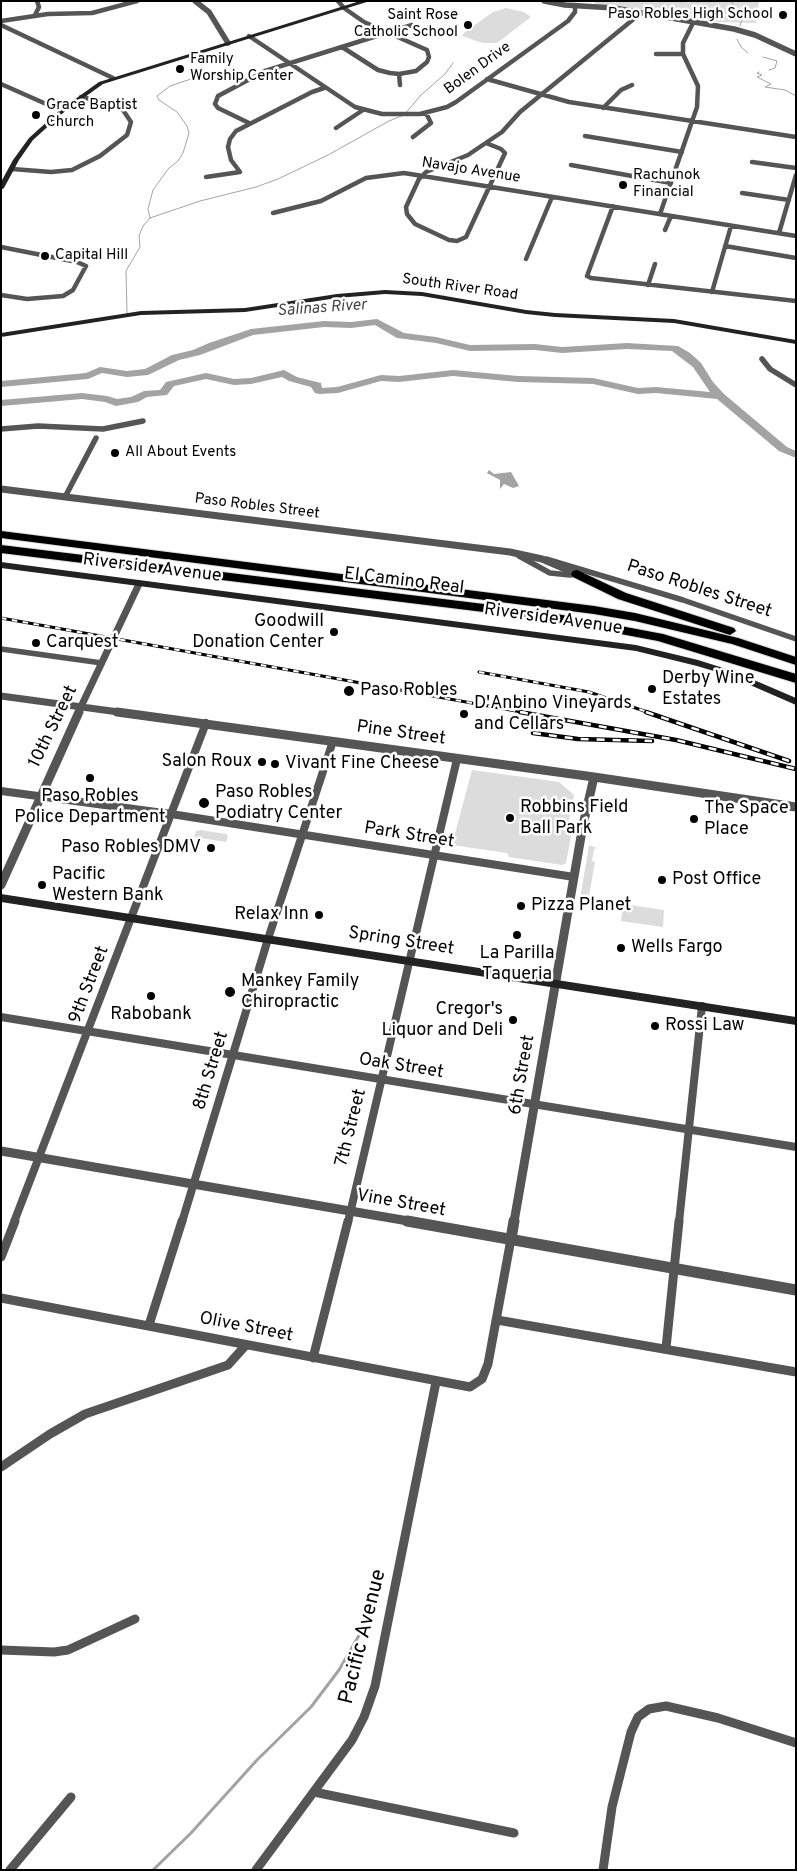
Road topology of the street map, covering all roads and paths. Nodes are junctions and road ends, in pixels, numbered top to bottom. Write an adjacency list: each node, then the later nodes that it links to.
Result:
1 (37, 1): 10 (street)
2 (137, 1): 10 (street)
3 (195, 1): 17 (street)
4 (338, 1): 8 (street)
5 (367, 1): 8 (main road)
6 (544, 1): 7 (street)
7 (575, 5): 9 (street); 25 (street, Bolen Drive)
8 (344, 8): 15 (street); 16 (main road)
9 (641, 13): 12 (street); 30 (street)
10 (35, 15): 11 (street)
11 (1, 21)
12 (693, 22): 20 (street); 21 (street)
13 (1, 25): 24 (street)
14 (412, 25): 15 (street)
15 (389, 32): 18 (street); 23 (street)
16 (249, 36): 17 (main road); 22 (street, Bolen Drive)
17 (228, 43): 24 (main road)
18 (342, 47): 22 (street); 23 (street)
19 (656, 54): 20 (street)
20 (684, 54): 37 (street)
21 (796, 54)
22 (289, 63): 29 (street, Bolen Drive); 36 (street)
23 (399, 74): 27 (street)
24 (114, 78): 31 (main road)
25 (487, 79): 30 (street); 35 (street, Bolen Drive)
26 (1, 84): 34 (street)
27 (400, 85)
28 (632, 85): 32 (street)
29 (324, 88): 33 (street, Bolen Drive); 36 (street)
30 (541, 95): 32 (street); 42 (street)
31 (81, 97): 34 (main road); 47 (street)
32 (603, 108): 37 (street)
33 (363, 110): 35 (street, Bolen Drive); 38 (street)
34 (62, 111): 47 (main road)
35 (426, 113): 40 (street)
36 (249, 123): 50 (street)
37 (692, 123): 41 (street); 43 (street)
38 (336, 128)
39 (585, 136): 43 (street)
40 (413, 137)
41 (796, 137)
42 (486, 143): 49 (street); 52 (street)
43 (682, 152): 51 (street)
44 (752, 162): 46 (street)
45 (571, 165): 51 (street)
46 (796, 168)
47 (12, 169): 53 (main road)
48 (796, 175): 56 (street)
49 (421, 176): 52 (street, Navajo Avenue); 52 (street); 58 (street, Navajo Avenue)
50 (206, 177)
51 (671, 182): 59 (street)
52 (490, 186): 55 (street, Navajo Avenue)
53 (1, 188)
54 (742, 193): 56 (street)
55 (552, 197): 57 (street, Navajo Avenue); 68 (street)
56 (789, 200): 63 (street)
57 (613, 206): 59 (street, Navajo Avenue); 70 (street)
58 (273, 213)
59 (660, 214): 60 (street, Navajo Avenue)
60 (671, 216): 61 (street, Navajo Avenue); 62 (street)
61 (731, 226): 63 (street, Navajo Avenue); 65 (street)
62 (665, 230)
63 (779, 233): 64 (street, Navajo Avenue)
64 (796, 236)
65 (725, 246): 67 (street); 71 (street)
66 (1, 247): 72 (street)
67 (796, 258)
68 (526, 259)
69 (655, 264): 70 (street)
70 (648, 285): 71 (street)
71 (712, 292): 73 (street)
72 (1, 295)
73 (796, 301)
74 (1, 335): 75 (main road, South River Road)
75 (796, 342)
76 (762, 359): 77 (street)
77 (796, 385)
78 (143, 421): 79 (street)
79 (1, 429)
80 (96, 438): 82 (street)
81 (1, 489): 82 (street, Paso Robles Street)
82 (66, 497): 85 (street, Paso Robles Street)
83 (1, 534): 94 (highway, El Camino Real)
84 (1, 549): 96 (highway, El Camino Real)
85 (510, 552): 86 (street, Paso Robles Street); 89 (street, Paso Robles Street)
86 (542, 559): 88 (street, Paso Robles Street); 89 (street, Paso Robles Street)
87 (1, 565): 90 (main road, Riverside Avenue)
88 (592, 572): 89 (street, Paso Robles Street); 91 (street, Paso Robles Street)
89 (577, 574): 93 (highway)
90 (139, 584): 95 (street, 10th Street); 98 (main road, Riverside Avenue)
91 (796, 639)
92 (1, 649): 95 (street)
93 (796, 657)
94 (796, 661)
95 (102, 663): 99 (street, 10th Street)
96 (796, 679)
97 (1, 696): 99 (street, Pine Street)
98 (796, 702)
99 (82, 706): 100 (street, Pine Street); 105 (street, 10th Street)
100 (206, 723): 101 (street, Pine Street); 107 (street, 9th Street)
101 (333, 741): 102 (street, Pine Street); 108 (street, 8th Street)
102 (457, 759): 103 (street, Pine Street); 109 (street, 7th Street)
103 (594, 777): 106 (street, Pine Street); 110 (street, 6th Street)
104 (1, 791): 105 (street, Park Street)
105 (39, 797): 107 (street, Park Street); 111 (street, 10th Street)
106 (796, 807)
107 (171, 814): 108 (street, Park Street); 113 (street, 9th Street)
108 (302, 835): 109 (street, Park Street); 114 (street, 8th Street)
109 (434, 856): 110 (street, Park Street); 115 (street, 7th Street)
110 (574, 876): 116 (street, 6th Street)
111 (1, 885)
112 (1, 898): 113 (main road, Spring Street)
113 (131, 918): 114 (main road, Spring Street); 120 (street, 9th Street)
114 (268, 939): 115 (main road, Spring Street); 121 (street, 8th Street)
115 (410, 961): 116 (main road, Spring Street); 122 (street, 7th Street)
116 (556, 983): 117 (main road, Spring Street); 123 (street, 6th Street)
117 (702, 1006): 119 (main road, Spring Street); 124 (street)
118 (1, 1017): 120 (street, Oak Street)
119 (796, 1021)
120 (88, 1031): 121 (street, Oak Street); 127 (street, 9th Street)
121 (233, 1055): 122 (street, Oak Street); 128 (street, 8th Street)
122 (381, 1080): 123 (street, Oak Street); 129 (street, 7th Street)
123 (534, 1105): 124 (street, Oak Street); 130 (street, 6th Street)
124 (689, 1130): 125 (street, Oak Street); 132 (street)
125 (796, 1147)
126 (1, 1151): 127 (street, Vine Street)
127 (39, 1158): 128 (street, Vine Street); 131 (street, 9th Street)
128 (194, 1184): 129 (street, Vine Street); 136 (street, 8th Street)
129 (348, 1212): 130 (street, Vine Street); 139 (street, 7th Street)
130 (511, 1239): 132 (street, Vine Street); 135 (street, 6th Street)
131 (1, 1257)
132 (675, 1268): 133 (street, Vine Street); 138 (street)
133 (796, 1290)
134 (1, 1298): 136 (street, Olive Street)
135 (497, 1320): 138 (street); 141 (street, 6th Street)
136 (149, 1325): 137 (street, Olive Street)
137 (246, 1344): 139 (street, Olive Street); 143 (street)
138 (666, 1348): 140 (street)
139 (313, 1358): 142 (street, Olive Street)
140 (796, 1372)
141 (482, 1379): 142 (street, Olive Street)
142 (436, 1382): 147 (street, Pacific Avenue)
143 (1, 1467)
144 (136, 1619): 145 (street)
145 (1, 1650)
146 (796, 1743): 152 (street)
147 (314, 1792): 149 (street); 151 (street, Pacific Avenue)
148 (72, 1797): 150 (street)
149 (514, 1833)
150 (10, 1870)
151 (256, 1870)
152 (603, 1870)

